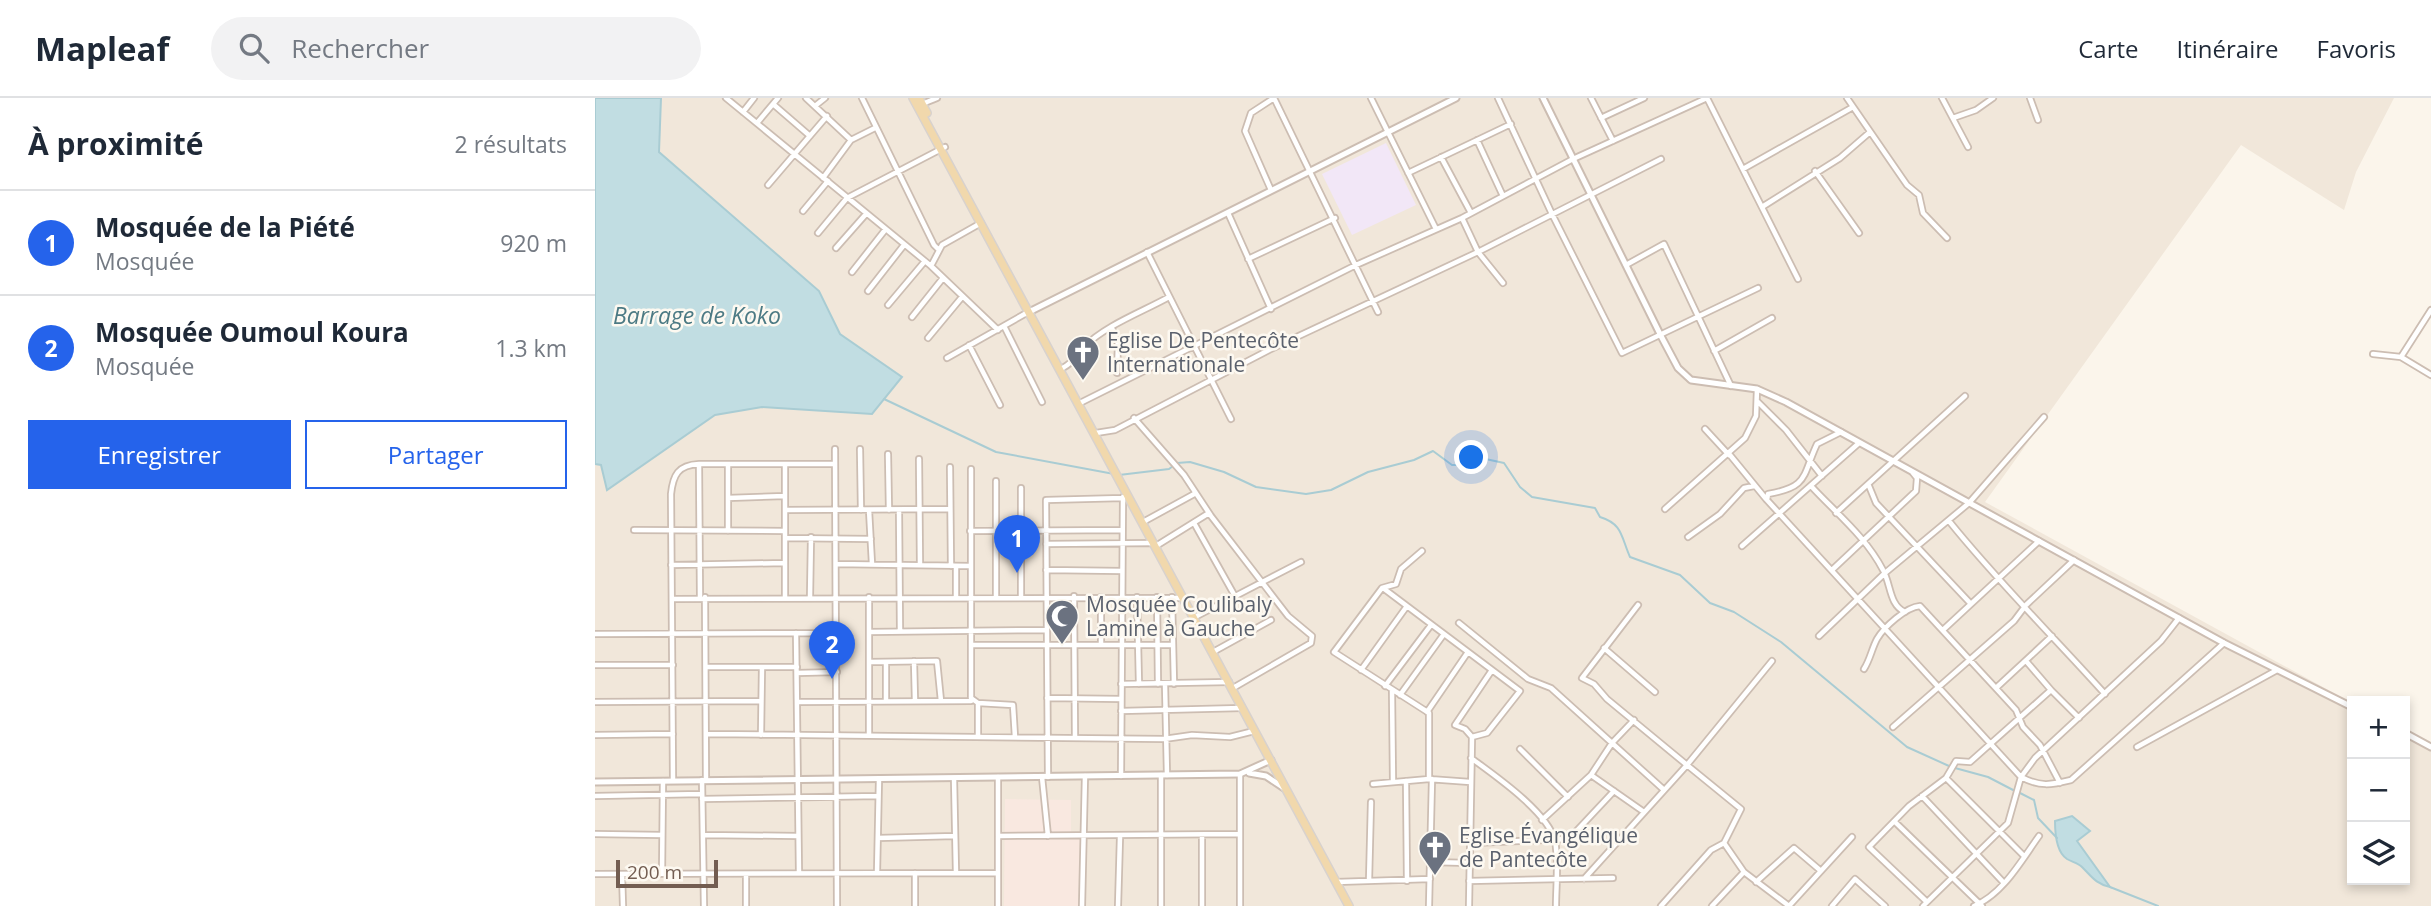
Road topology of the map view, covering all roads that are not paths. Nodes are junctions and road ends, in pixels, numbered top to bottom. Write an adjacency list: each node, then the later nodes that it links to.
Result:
1 (726, 98): 25 (street)
2 (754, 98): 25 (street)
3 (778, 98): 22 (street)
4 (806, 98): 23 (street)
5 (825, 98): 23 (street)
6 (862, 98): 32 (street)
7 (913, 98): 40 (main road)
8 (937, 98): 21 (street)
9 (1274, 98): 46 (street); 53 (street)
10 (1371, 98): 34 (street)
11 (1455, 98): 34 (street)
12 (1499, 98): 31 (street)
13 (1543, 98): 43 (street)
14 (1591, 98): 27 (street)
15 (1644, 98): 27 (street)
16 (1707, 98): 38 (street); 45 (street)
17 (1847, 98): 24 (street)
18 (1942, 98): 28 (street)
19 (2030, 98): 29 (street)
20 (1989, 99): 28 (street)
21 (921, 101): 40 (main road)
22 (773, 104): 30 (street); 35 (street)
23 (815, 106): 26 (street)
24 (1853, 107): 33 (street); 45 (street)
25 (743, 112): 30 (street)
26 (827, 116): 35 (street); 36 (street)
27 (1601, 118): 38 (street)
28 (1953, 118): 39 (street)
29 (2038, 121)
30 (757, 123): 41 (street)
31 (1511, 124): 37 (street); 51 (street)
32 (875, 128): 36 (street); 48 (street)
33 (1870, 131): 47 (street); 70 (street)
34 (1387, 133): 46 (street); 49 (street)
35 (810, 135): 41 (street)
36 (851, 140): 50 (street)
37 (1477, 140): 42 (street); 55 (street)
38 (1613, 141): 43 (street)
39 (1968, 147)
40 (943, 148): 48 (street); 65 (main road); 82 (main road)
41 (794, 154): 50 (street); 52 (street)
42 (1441, 156): 49 (street); 60 (street)
43 (1573, 159): 51 (street); 54 (street)
44 (1661, 159): 54 (street)
45 (1743, 169): 57 (street)
46 (1310, 171): 53 (street); 63 (street)
47 (1815, 171): 57 (street); 69 (street)
48 (899, 172): 56 (street); 73 (street)
49 (1408, 173): 66 (street)
50 (825, 180): 56 (street); 58 (street)
51 (1536, 180): 55 (street); 62 (street)
52 (768, 184)
53 (1271, 190): 59 (street)
54 (1591, 194): 62 (street); 79 (street)
55 (1503, 196): 60 (street)
56 (847, 198): 61 (street); 68 (street)
57 (1762, 206): 84 (street)
58 (803, 211)
59 (1228, 213): 75 (street); 76 (street)
60 (1471, 213): 64 (street)
61 (866, 214): 67 (street); 72 (street)
62 (1552, 214): 74 (street); 102 (street)
63 (1335, 218): 76 (street); 78 (street)
64 (1462, 218): 66 (street); 74 (street)
65 (982, 223): 73 (street); 82 (main road)
66 (1436, 229): 78 (street)
67 (885, 230): 71 (street); 81 (street)
68 (818, 233)
69 (1859, 233)
70 (1947, 238)
71 (904, 245): 77 (street); 87 (street)
72 (836, 248)
73 (939, 250): 80 (street)
74 (1478, 252): 85 (street); 90 (street)
75 (1147, 253): 89 (street); 94 (street)
76 (1248, 259): 92 (street)
77 (925, 261): 80 (street); 91 (street)
78 (1356, 265): 90 (street); 92 (street)
79 (1626, 265): 97 (street); 102 (street)
80 (931, 266): 83 (street)
81 (852, 272)
82 (1011, 275): 94 (main road)
83 (943, 278): 88 (street); 96 (street)
84 (1798, 279)
85 (1503, 283)
86 (1758, 288): 97 (street)
87 (868, 291)
88 (962, 297): 101 (street); 103 (street)
89 (1169, 297): 100 (street); 105 (street)
90 (1373, 301): 95 (street); 113 (street)
91 (888, 305)
92 (1271, 309): 105 (street)
93 (2431, 310): 108 (street)
94 (1031, 311): 99 (street); 110 (main road)
95 (1378, 312)
96 (912, 317)
97 (1698, 318): 102 (street); 106 (street)
98 (1772, 318): 106 (street)
99 (1005, 326): 101 (street); 117 (street)
100 (1112, 328): 110 (street); 111 (street)
101 (998, 330): 104 (street)
102 (1661, 336): 114 (street)
103 (929, 338)
104 (969, 345): 109 (street); 120 (street)
105 (1194, 345): 113 (street); 119 (street)
106 (1714, 351): 114 (street)
107 (2373, 354): 108 (street)
108 (2401, 357): 112 (street)
109 (947, 358)
110 (1061, 369): 119 (main road)
111 (1117, 373)
112 (2431, 375)
113 (1211, 379): 122 (street); 123 (street)
114 (1731, 387): 115 (street)
115 (1757, 389): 118 (street); 125 (street)
116 (1965, 396): 133 (street)
117 (1042, 402)
118 (1757, 402): 131 (street); 134 (street)
119 (1080, 403): 126 (main road)
120 (1000, 405)
121 (2044, 417): 154 (street)
122 (1134, 418): 126 (street); 149 (street)
123 (1231, 419)
124 (1705, 429): 131 (street)
125 (1841, 432): 127 (street); 134 (street)
126 (1096, 433): 144 (main road)
127 (1860, 442): 133 (street); 142 (street)
128 (835, 449): 138 (street)
129 (860, 449): 160 (street)
130 (888, 454): 162 (street)
131 (1729, 455): 145 (street); 157 (street)
132 (919, 459): 155 (street)
133 (1893, 460): 141 (street); 147 (street)
134 (1811, 462): 142 (street); 153 (street)
135 (699, 464): 136 (street); 175 (street); 176 (street)
136 (728, 464): 137 (street); 151 (street)
137 (785, 464): 138 (street); 150 (street)
138 (835, 464): 159 (street)
139 (950, 467): 156 (street)
140 (971, 469): 179 (street)
141 (1910, 470): 154 (street); 167 (street)
142 (1822, 476): 146 (street)
143 (996, 481): 180 (street)
144 (1123, 486): 152 (street); 169 (main road)
145 (1755, 486): 153 (street); 182 (street)
146 (1811, 486): 165 (street); 166 (street)
147 (1869, 486): 166 (street); 167 (street)
148 (1021, 488): 172 (street)
149 (1196, 493): 164 (street); 169 (street)
150 (785, 496): 151 (street); 158 (street)
151 (728, 498): 177 (street)
152 (1123, 498): 173 (street); 174 (street)
153 (1767, 500): 165 (street)
154 (1969, 503): 168 (street); 186 (street)
155 (920, 509): 156 (street); 163 (street); 202 (street)
156 (949, 509): 203 (street)
157 (1665, 509)
158 (785, 510): 159 (street); 178 (street)
159 (836, 510): 160 (street); 184 (street)
160 (861, 510): 161 (street)
161 (869, 510): 162 (street); 185 (street)
162 (889, 510): 163 (street)
163 (899, 510): 200 (street)
164 (1209, 513): 170 (street); 210 (street)
165 (1779, 513): 192 (street); 206 (street)
166 (1836, 513): 187 (street)
167 (1891, 517): 187 (street); 191 (street)
168 (1949, 521): 191 (street); 209 (street)
169 (1143, 522): 190 (main road)
170 (1194, 523): 190 (street); 230 (street)
171 (634, 530): 175 (street)
172 (1021, 530): 173 (street); 180 (street); 221 (street)
173 (1046, 530): 174 (street); 188 (street)
174 (1122, 530): 189 (street)
175 (673, 531): 176 (street); 201 (street)
176 (699, 531): 177 (street); 197 (street)
177 (729, 531): 178 (street)
178 (785, 531): 183 (street)
179 (970, 531): 180 (street); 204 (street)
180 (996, 531): 220 (street)
181 (810, 537): 183 (street); 184 (street); 216 (street)
182 (1688, 537)
183 (785, 538): 196 (street)
184 (836, 538): 185 (street); 198 (street)
185 (871, 539): 199 (street)
186 (2039, 540): 194 (street); 209 (street)
187 (1863, 541): 206 (street); 208 (street)
188 (1046, 544): 189 (street); 205 (street)
189 (1122, 544): 190 (street); 207 (street)
190 (1155, 544): 229 (main road)
191 (1919, 545): 208 (street); 233 (street)
192 (1741, 546)
193 (1422, 551): 211 (street)
194 (2074, 559): 235 (street); 239 (street)
195 (1301, 562): 210 (street)
196 (785, 563): 197 (street); 215 (street)
197 (699, 564): 201 (street); 214 (street)
198 (836, 564): 199 (street); 217 (street)
199 (872, 564): 200 (street)
200 (899, 564): 202 (street); 219 (street)
201 (671, 565): 231 (street)
202 (920, 565): 203 (street)
203 (953, 566): 204 (street); 227 (street)
204 (971, 566): 228 (street)
205 (1046, 570): 207 (street); 212 (street)
206 (1832, 570): 232 (street)
207 (1122, 571): 223 (street)
208 (1885, 573): 232 (street); 237 (street)
209 (1997, 580): 233 (street); 235 (street)
210 (1263, 583): 230 (street); 290 (street)
211 (1383, 587): 236 (street); 281 (street)
212 (1046, 596): 213 (street); 221 (street); 243 (street)
213 (1074, 596): 222 (street); 260 (street)
214 (702, 597): 215 (street); 231 (street); 250 (street)
215 (785, 597): 216 (street)
216 (810, 597): 217 (street)
217 (836, 597): 218 (street); 252 (street)
218 (869, 597): 219 (street); 248 (street)
219 (900, 597): 227 (street); 247 (street)
220 (996, 597): 221 (street); 228 (street)
221 (1021, 597)
222 (1101, 597): 223 (street); 261 (street)
223 (1122, 597): 224 (street); 262 (street)
224 (1137, 597): 225 (street); 263 (street)
225 (1157, 597): 226 (street); 264 (street)
226 (1172, 597): 229 (street); 265 (street)
227 (956, 598): 228 (street)
228 (971, 598): 246 (street)
229 (1185, 598): 238 (main road)
230 (1236, 598): 238 (street)
231 (672, 599): 249 (street)
232 (1859, 599): 244 (street); 255 (street)
233 (1971, 604): 245 (street)
234 (1639, 605): 266 (street)
235 (2026, 605): 256 (street); 269 (street)
236 (1407, 606): 242 (street); 281 (street)
237 (1905, 612): 244 (street); 245 (street)
238 (1195, 617): 267 (main road)
239 (2179, 618): 257 (street); 297 (street)
240 (1271, 620): 267 (street)
241 (1459, 623): 339 (street)
242 (1431, 625): 254 (street); 292 (street)
243 (1046, 629): 246 (street); 259 (street)
244 (1886, 629): 279 (street); 291 (street)
245 (1944, 629): 269 (street)
246 (972, 630): 247 (street); 258 (street)
247 (900, 631): 248 (street)
248 (869, 632): 273 (street)
249 (673, 633): 250 (street); 253 (street); 275 (street)
250 (705, 633): 251 (street); 277 (street)
251 (796, 633): 252 (street); 280 (street)
252 (837, 633): 284 (street)
253 (595, 634)
254 (1444, 634): 268 (street); 298 (street)
255 (1819, 636)
256 (2052, 636): 272 (street); 297 (street)
257 (2224, 643): 283 (street); 369 (street)
258 (971, 645): 259 (street); 309 (street)
259 (1046, 645): 260 (street); 299 (street)
260 (1074, 645): 261 (street); 300 (street)
261 (1101, 645): 262 (street)
262 (1121, 645): 263 (street); 285 (street)
263 (1137, 645): 264 (street); 286 (street)
264 (1157, 645): 265 (street); 287 (street)
265 (1173, 645): 289 (street)
266 (1604, 648): 296 (street); 321 (street)
267 (1213, 652): 290 (main road)
268 (1468, 652): 282 (street); 318 (street)
269 (1971, 659): 291 (street); 293 (street)
270 (914, 661): 274 (street); 307 (street); 308 (street)
271 (1772, 661): 347 (street)
272 (2026, 661): 293 (street); 295 (street)
273 (869, 662): 274 (street); 305 (street)
274 (886, 662): 306 (street)
275 (673, 665): 276 (street); 302 (street)
276 (595, 666)
277 (706, 667): 278 (street); 303 (street)
278 (762, 667): 280 (street); 304 (street)
279 (1864, 669)
280 (797, 670): 284 (street); 311 (street)
281 (1361, 670): 292 (street)
282 (1492, 670): 337 (street); 337 (street)
283 (2277, 670): 314 (street); 341 (street)
284 (837, 672): 312 (street)
285 (1121, 684): 286 (street); 301 (street)
286 (1139, 684): 287 (street)
287 (1158, 684): 288 (street)
288 (1165, 684): 289 (street); 317 (street)
289 (1174, 684): 290 (street)
290 (1232, 685): 315 (main road)
291 (1940, 685): 322 (street); 340 (street)
292 (1385, 686): 294 (street)
293 (1996, 688): 319 (street)
294 (1392, 690): 298 (street); 367 (street)
295 (2051, 690): 319 (street); 320 (street)
296 (1655, 692)
297 (2105, 694): 320 (street)
298 (1400, 695): 318 (street)
299 (1047, 698): 300 (street); 334 (street)
300 (1074, 699): 301 (street); 335 (street)
301 (1121, 699): 316 (street)
302 (673, 701): 303 (street); 310 (street); 324 (street)
303 (706, 701): 304 (street); 325 (street)
304 (761, 701): 326 (street)
305 (869, 701): 306 (street); 312 (street); 330 (street)
306 (887, 701): 307 (street)
307 (915, 701): 308 (street)
308 (941, 701): 309 (street)
309 (972, 701): 313 (street)
310 (595, 702)
311 (797, 702): 312 (street); 328 (street)
312 (837, 702): 329 (street)
313 (978, 703): 331 (street); 333 (street)
314 (2347, 705)
315 (1243, 708): 317 (street); 323 (main road)
316 (1121, 711): 317 (street); 336 (street)
317 (1165, 711): 338 (street)
318 (1427, 712): 361 (street)
319 (2020, 718): 340 (street); 344 (street)
320 (2079, 718): 344 (street)
321 (1634, 720): 339 (street); 347 (street)
322 (1893, 727)
323 (1256, 730): 338 (street); 346 (main road)
324 (673, 734): 327 (street); 363 (street)
325 (707, 734): 326 (street); 364 (street)
326 (761, 734): 328 (street)
327 (595, 735)
328 (797, 735): 329 (street); 358 (street)
329 (837, 735): 330 (street); 359 (street)
330 (869, 736): 331 (street)
331 (978, 736): 333 (street)
332 (2410, 736): 342 (street)
333 (1014, 737): 334 (street)
334 (1047, 737): 335 (street); 354 (street)
335 (1075, 737): 336 (street)
336 (1121, 737): 338 (street); 352 (street)
337 (1472, 737): 345 (street)
338 (1164, 739): 349 (street)
339 (1612, 743): 350 (street); 371 (street)
340 (1993, 743): 355 (street); 357 (street)
341 (2137, 747)
342 (2431, 747)
343 (1520, 749): 381 (street)
344 (2043, 753): 355 (street); 369 (street)
345 (1470, 758): 368 (street); 384 (street)
346 (1272, 759): 348 (street); 373 (main road)
347 (1687, 765): 371 (street); 404 (street)
348 (1243, 773): 349 (street); 373 (street); 388 (street)
349 (1164, 775): 352 (street); 396 (street)
350 (1591, 775): 372 (street); 381 (street)
351 (1085, 776): 352 (street); 354 (street); 395 (street)
352 (1121, 776)
353 (998, 777): 354 (street); 356 (street); 393 (street)
354 (1045, 777): 394 (street)
355 (2021, 777): 369 (street); 386 (street)
356 (954, 778): 360 (street); 392 (street)
357 (1946, 778): 380 (street); 386 (street)
358 (795, 779): 359 (street); 364 (street); 377 (street)
359 (838, 779): 360 (street); 378 (street)
360 (879, 779): 379 (street)
361 (1430, 779): 365 (street); 368 (street); 407 (street)
362 (663, 780): 363 (street); 366 (street); 374 (street)
363 (673, 780): 364 (street)
364 (704, 780): 376 (street)
365 (1406, 781): 367 (street); 428 (street)
366 (595, 782)
367 (1393, 782): 370 (street)
368 (1470, 782): 403 (street)
369 (2060, 783)
370 (1373, 784)
371 (1663, 789): 383 (street)
372 (1614, 791): 383 (street); 402 (street)
373 (1289, 792): 430 (main road)
374 (663, 795): 375 (street); 376 (street); 389 (street)
375 (595, 796)
376 (702, 796): 377 (street); 390 (street)
377 (796, 796): 378 (street); 391 (street)
378 (838, 796): 379 (street); 412 (street)
379 (879, 796): 401 (street)
380 (1921, 796): 385 (street); 405 (street)
381 (1568, 797): 384 (street)
382 (1371, 802): 427 (street)
383 (1644, 813): 425 (street)
384 (1542, 820): 402 (street)
385 (1895, 822): 423 (street); 433 (street)
386 (2000, 831): 405 (street); 406 (street)
387 (595, 834): 389 (street)
388 (1239, 834): 397 (street); 445 (street)
389 (662, 835): 419 (street)
390 (703, 835): 391 (street); 421 (street)
391 (798, 836): 411 (street)
392 (955, 836): 401 (street); 415 (street)
393 (998, 836): 394 (street); 416 (street)
394 (1048, 836): 395 (street)
395 (1083, 836): 399 (street); 441 (street)
396 (1161, 836): 397 (street); 399 (street); 443 (street)
397 (1202, 836): 444 (street)
398 (2039, 836): 406 (street)
399 (1120, 837): 442 (street)
400 (1852, 837): 409 (street)
401 (878, 838): 413 (street)
402 (1555, 839): 403 (street); 426 (street)
403 (1471, 843): 408 (street)
404 (1724, 843): 410 (street); 450 (street)
405 (1976, 854): 423 (street); 432 (street)
406 (2024, 856): 432 (street)
407 (1430, 862): 408 (street); 424 (street)
408 (1470, 863): 429 (street)
409 (1821, 871): 431 (street); 431 (street)
410 (1744, 872): 431 (street); 451 (street)
411 (799, 873): 412 (street); 420 (street)
412 (837, 873): 413 (street); 438 (street)
413 (877, 873): 414 (street)
414 (915, 873): 415 (street); 439 (street)
415 (956, 873): 416 (street)
416 (998, 873): 440 (street)
417 (595, 874): 418 (street)
418 (622, 874): 419 (street); 435 (street)
419 (662, 874): 421 (street)
420 (746, 874): 421 (street); 437 (street)
421 (705, 875): 436 (street)
422 (1613, 878): 425 (street)
423 (1952, 878): 433 (street); 434 (street)
424 (1430, 879): 428 (street); 447 (street)
425 (1584, 879): 426 (street)
426 (1556, 880): 429 (street); 449 (street)
427 (1369, 881): 428 (street); 430 (street)
428 (1406, 881)
429 (1469, 881): 448 (street)
430 (1336, 882): 446 (main road)
431 (1756, 883)
432 (2004, 883): 434 (street)
433 (1925, 904)
434 (1979, 905)
435 (623, 906)
436 (704, 906)
437 (746, 906)
438 (837, 906)
439 (915, 906)
440 (998, 906)
441 (1082, 906)
442 (1118, 906)
443 (1161, 906)
444 (1202, 906)
445 (1240, 906)
446 (1349, 906)
447 (1429, 906)
448 (1469, 906)
449 (1556, 906)
450 (1661, 906)
451 (1711, 906)
452 (1832, 906): 453 (street)
453 (1885, 906)

